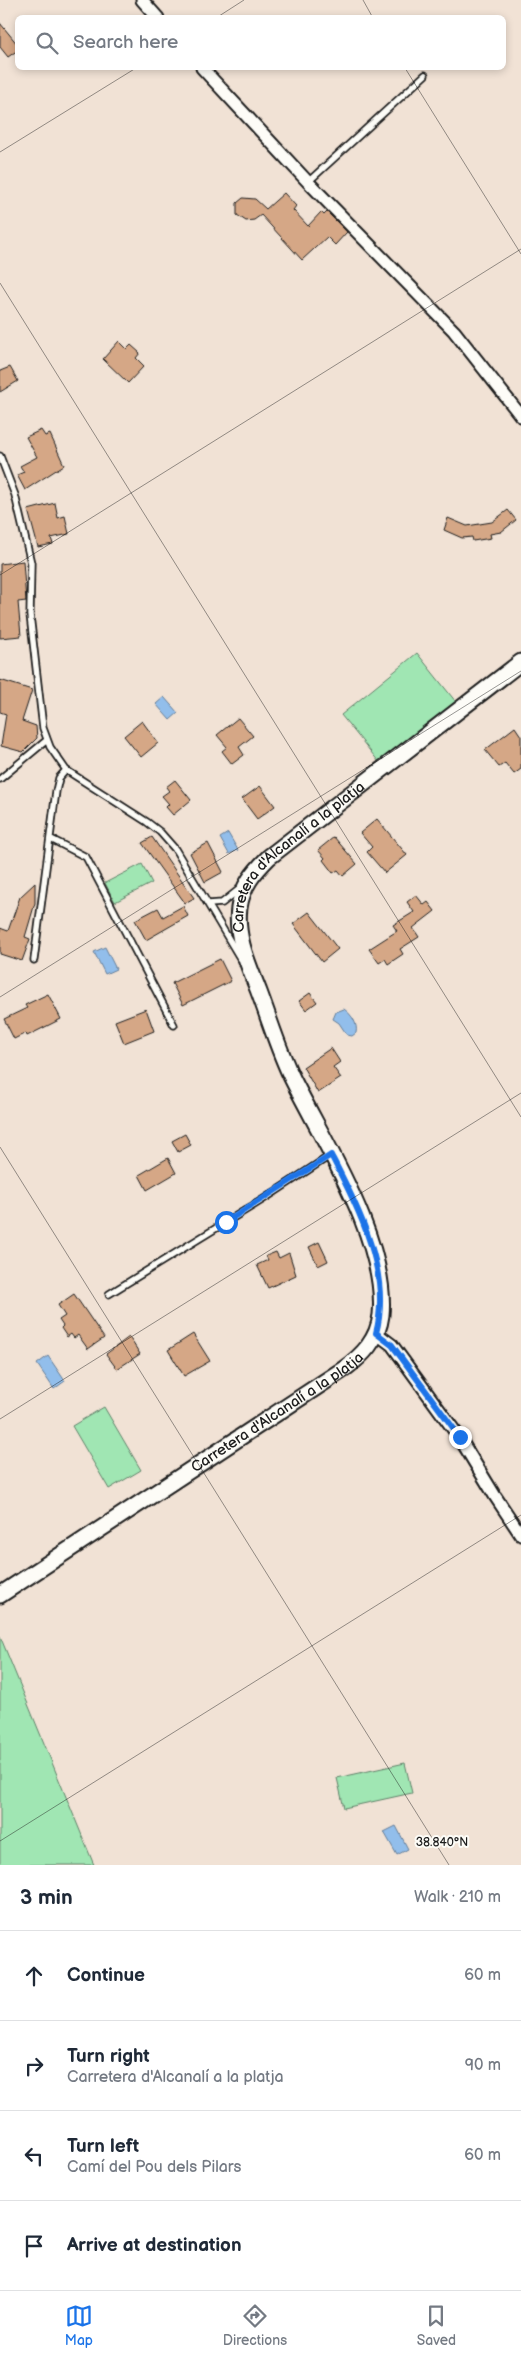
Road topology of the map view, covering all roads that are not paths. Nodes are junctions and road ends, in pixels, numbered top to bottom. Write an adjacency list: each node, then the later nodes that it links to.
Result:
1 (142, 0): 2 (street)
2 (155, 15)
3 (204, 70): 5 (street)
4 (425, 75): 5 (lane)
5 (308, 182): 6 (street)
6 (521, 416)
7 (0, 456): 9 (lane)
8 (521, 662): 13 (main road, Carretera d'Alcanalí a la platja)
9 (46, 740): 10 (lane); 11 (lane)
10 (66, 770): 12 (lane); 14 (lane)
11 (0, 779)
12 (51, 838): 15 (lane); 17 (lane)
13 (253, 873): 14 (lane); 16 (main road, Carretera d'Alcanalí a la platja)
14 (209, 904): 16 (lane)
15 (34, 960)
16 (258, 991): 18 (main road, Carretera d'Alcanalí a la platja)
17 (174, 1025)
18 (331, 1155): 19 (lane); 20 (main road, Carretera d'Alcanalí a la platja)
19 (109, 1294)
20 (376, 1333): 21 (street); 22 (main road, Carretera d'Alcanalí a la platja)
21 (521, 1535)
22 (0, 1595)

